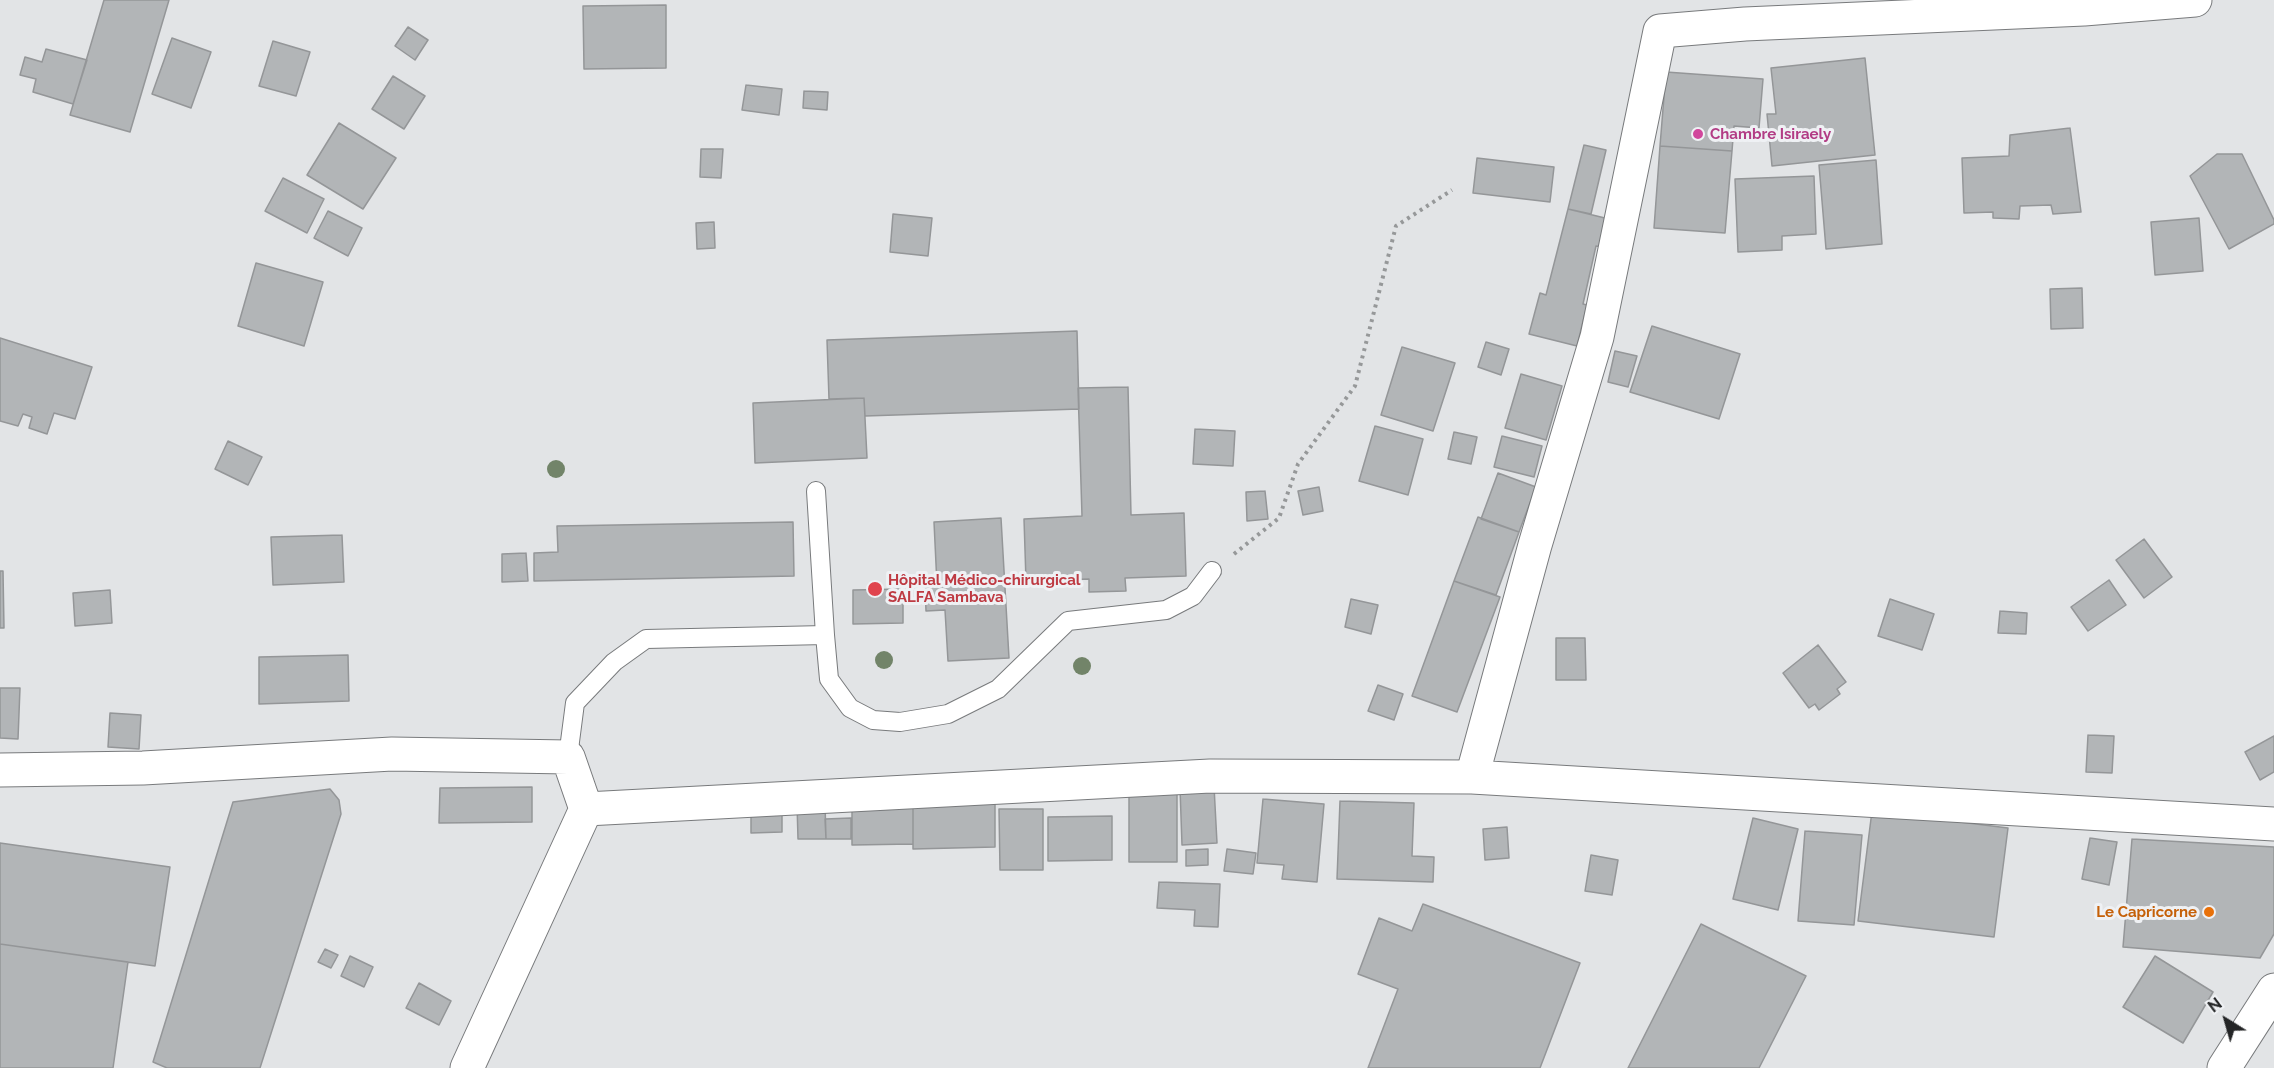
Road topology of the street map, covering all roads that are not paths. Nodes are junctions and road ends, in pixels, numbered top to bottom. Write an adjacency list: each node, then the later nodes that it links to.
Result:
1 (2195, 0): 7 (street)
2 (816, 491): 4 (lane)
3 (1212, 571): 4 (lane)
4 (825, 635): 5 (lane)
5 (568, 757): 6 (street); 8 (street)
6 (0, 770)
7 (1472, 777): 8 (street); 9 (street)
8 (586, 809): 11 (street)
9 (2274, 824)
10 (2274, 990): 12 (street)
11 (467, 1068)
12 (2224, 1068)

